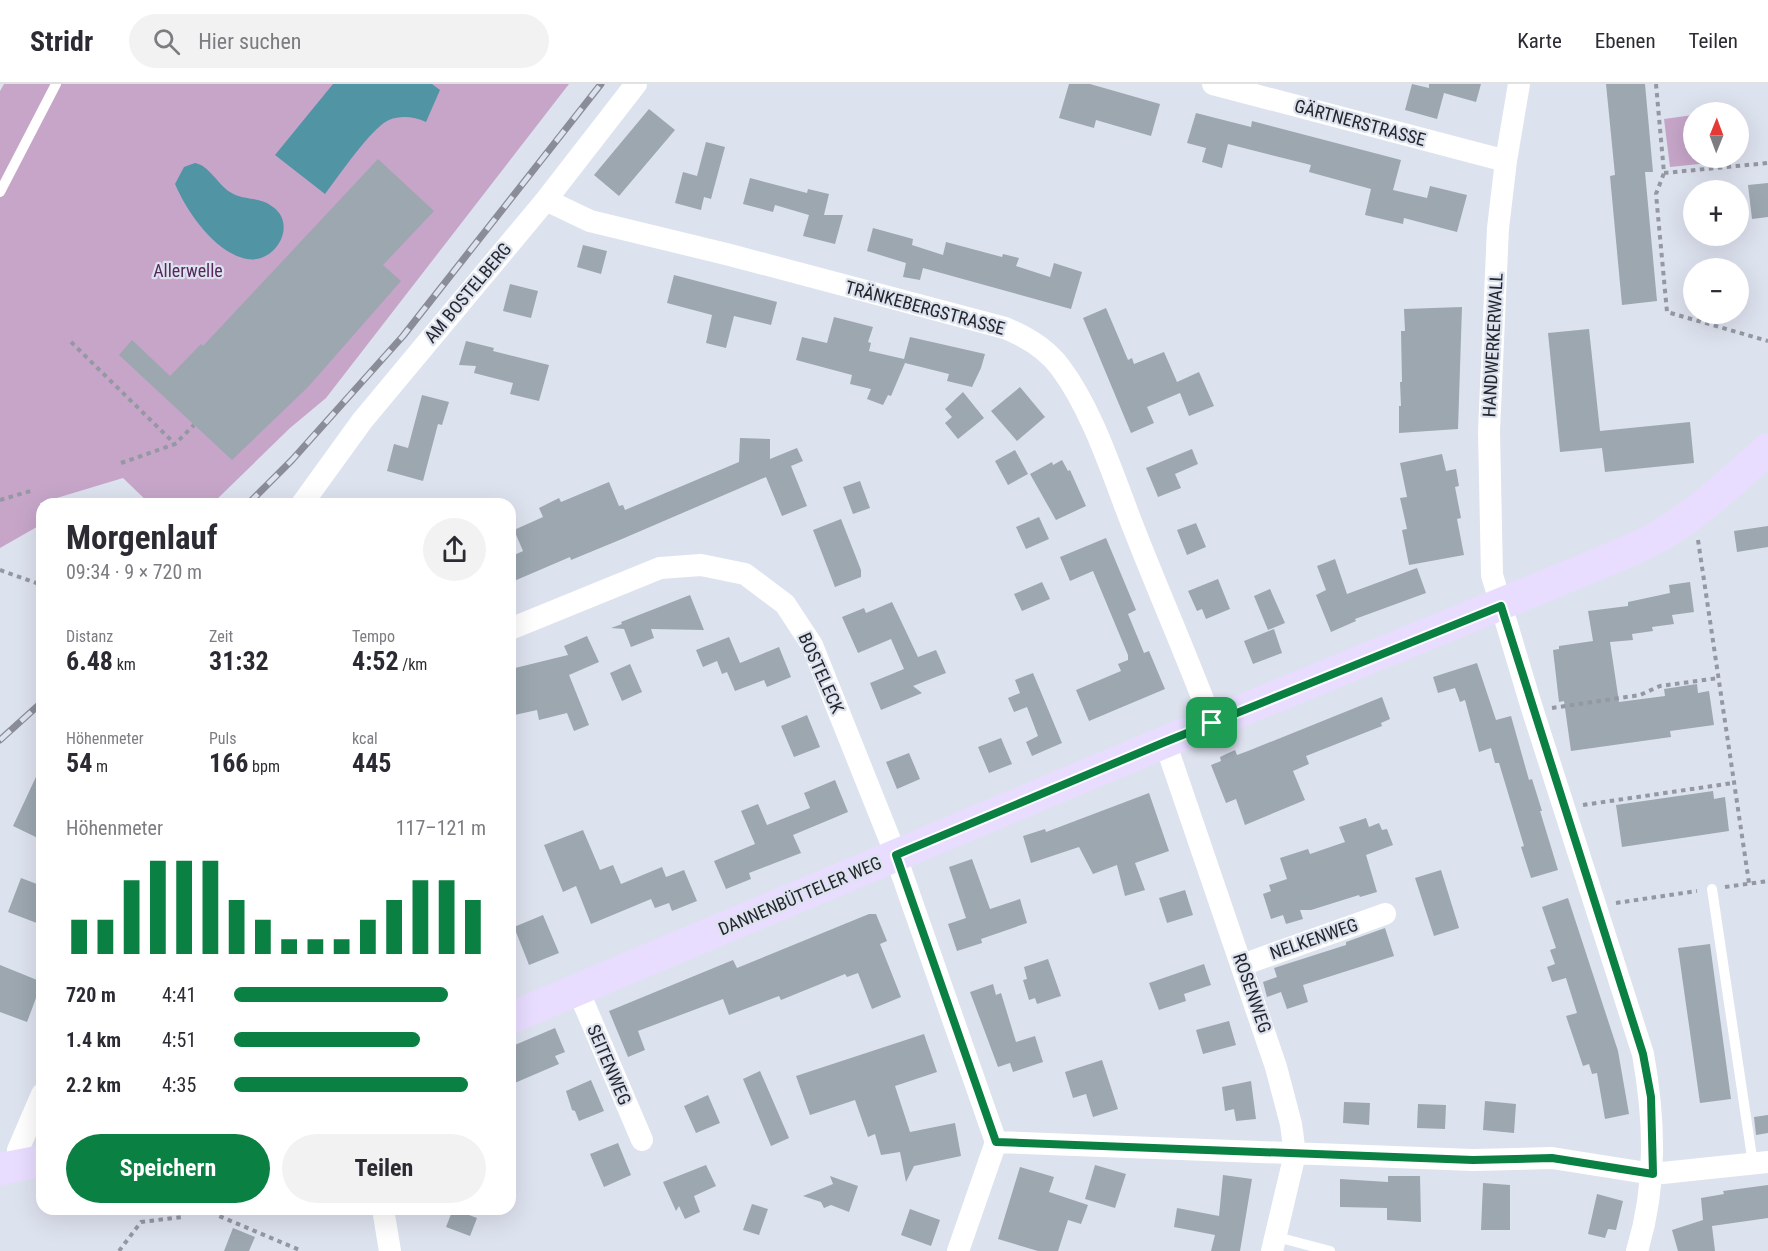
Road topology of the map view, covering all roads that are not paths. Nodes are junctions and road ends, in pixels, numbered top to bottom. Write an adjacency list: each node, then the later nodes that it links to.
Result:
1 (56, 84): 7 (lane)
2 (636, 84): 8 (street, AM BOSTELBERG)
3 (1213, 84): 5 (street, GÄRTNERSTRASSE)
4 (1519, 84): 6 (street, HANDWERKERWALL)
5 (1262, 90): 6 (street, GÄRTNERSTRASSE)
6 (1506, 161): 11 (street, HANDWERKERWALL)
7 (0, 192)
8 (546, 200): 10 (street, AM BOSTELBERG); 13 (street, TRÄNKEBERGSTRASSE)
9 (1768, 449): 11 (street, DANNENBÜTTELER WEG)
10 (306, 498)
11 (1501, 606): 13 (street, DANNENBÜTTELER WEG); 27 (street, HANDWERKERWALL)
12 (516, 627): 15 (street, BOSTELECK)
13 (1212, 723): 14 (street, DANNENBÜTTELER WEG)
14 (1165, 742): 15 (street, DANNENBÜTTELER WEG); 18 (street, ROSENWEG)
15 (896, 855): 19 (street, DANNENBÜTTELER WEG); 23 (street, BOSTELECK)
16 (1712, 888): 25 (lane)
17 (1385, 914): 18 (street, NELKENWEG)
18 (1242, 965): 24 (street, ROSENWEG)
19 (578, 990): 20 (street, DANNENBÜTTELER WEG); 22 (street, SEITENWEG)
20 (516, 1016)
21 (36, 1108): 26 (street)
22 (642, 1140)
23 (996, 1142): 24 (street); 31 (street)
24 (1295, 1154): 27 (street); 29 (street, ROSENWEG)
25 (1761, 1163): 27 (street)
26 (20, 1165)
27 (1653, 1174): 33 (street, HANDWERKERWALL)
28 (384, 1215): 30 (street)
29 (1274, 1244): 32 (lane)
30 (390, 1251)
31 (958, 1251)
32 (1330, 1251)
33 (1637, 1251)

